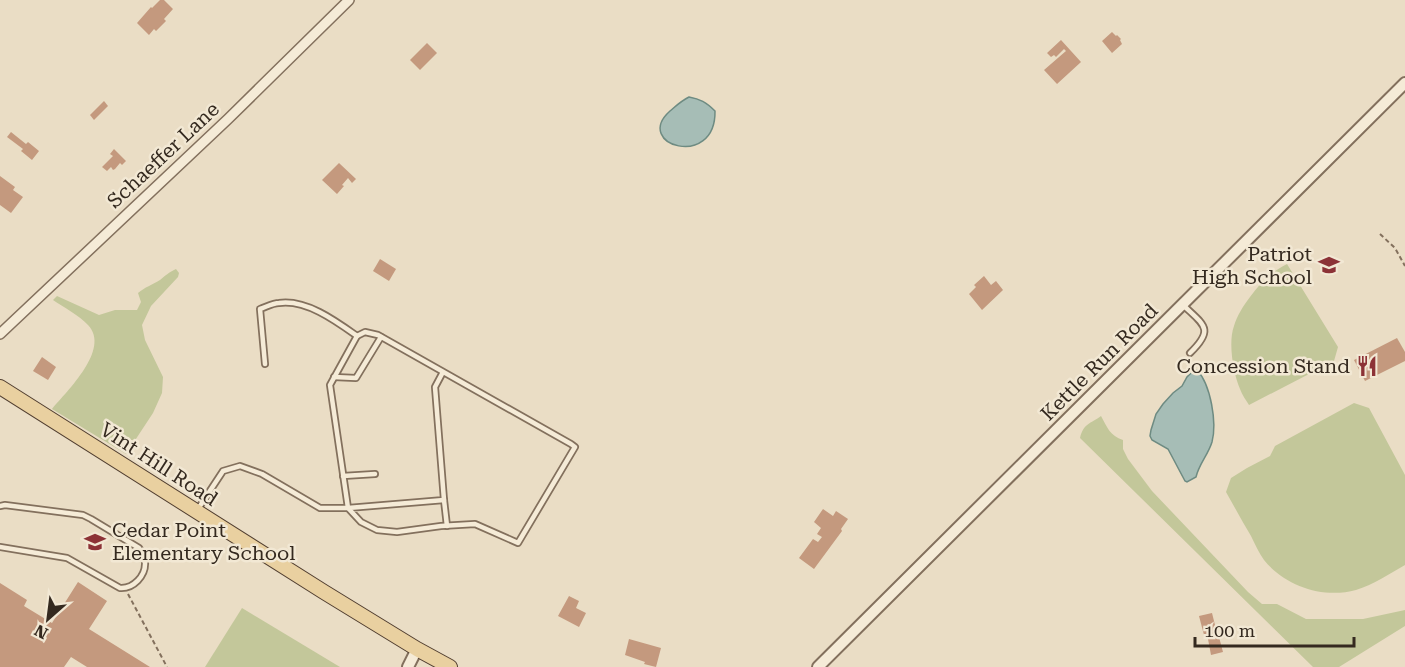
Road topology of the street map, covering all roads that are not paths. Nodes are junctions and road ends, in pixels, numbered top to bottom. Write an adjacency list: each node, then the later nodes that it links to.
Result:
1 (349, 0): 4 (street, Schaeffer Lane)
2 (1405, 83): 3 (street, Kettle Run Road)
3 (1183, 305): 7 (lane); 23 (street, Kettle Run Road)
4 (0, 334)
5 (357, 336): 6 (lane); 8 (lane); 10 (lane)
6 (381, 337): 9 (lane); 10 (lane)
7 (1190, 353)
8 (265, 364)
9 (443, 372): 14 (lane); 18 (lane)
10 (334, 377): 13 (lane)
11 (0, 387): 17 (main road, Vint Hill Road)
12 (375, 474): 13 (lane)
13 (343, 476): 16 (lane)
14 (444, 500): 16 (lane); 18 (lane)
15 (0, 506): 19 (lane)
16 (348, 508): 17 (lane); 18 (lane)
17 (196, 511): 20 (main road, Vint Hill Road)
18 (447, 526)
19 (0, 547)
20 (417, 650): 21 (street); 22 (main road, Vint Hill Road)
21 (408, 667)
22 (450, 667)
23 (818, 667)

